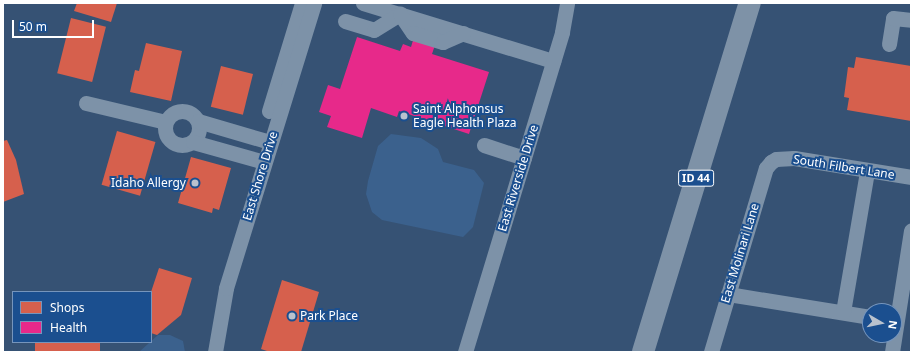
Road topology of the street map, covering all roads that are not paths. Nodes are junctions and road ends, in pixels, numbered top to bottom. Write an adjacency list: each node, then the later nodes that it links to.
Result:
1 (302, 3): 14 (street, East Shore Drive)
2 (314, 3): 14 (street, East Shore Drive)
3 (363, 3): 6 (street)
4 (567, 3): 10 (street, East Riverside Drive)
5 (750, 3): 30 (highway, ID 44)
6 (400, 14): 8 (street); 10 (street)
7 (911, 20): 9 (street)
8 (345, 21)
9 (889, 44)
10 (553, 61): 17 (street, East Riverside Drive)
11 (86, 103): 13 (street)
12 (198, 121): 13 (street); 14 (street); 15 (street)
13 (166, 122): 15 (street)
14 (266, 140): 19 (street, East Shore Drive)
15 (193, 142): 19 (street)
16 (484, 145): 17 (street)
17 (524, 158): 29 (street, East Riverside Drive)
18 (776, 159): 20 (street, South Filbert Lane); 23 (street, East Molinari Lane)
19 (259, 161): 27 (street, East Shore Drive); 28 (street, East Shore Drive)
20 (866, 171): 21 (street, South Filbert Lane); 24 (street)
21 (911, 177)
22 (911, 230): 25 (street)
23 (728, 294): 24 (street); 31 (street, East Molinari Lane)
24 (843, 312): 26 (street)
25 (902, 313)
26 (862, 316)
27 (206, 352)
28 (215, 352)
29 (465, 352)
30 (643, 352)
31 (711, 352)

